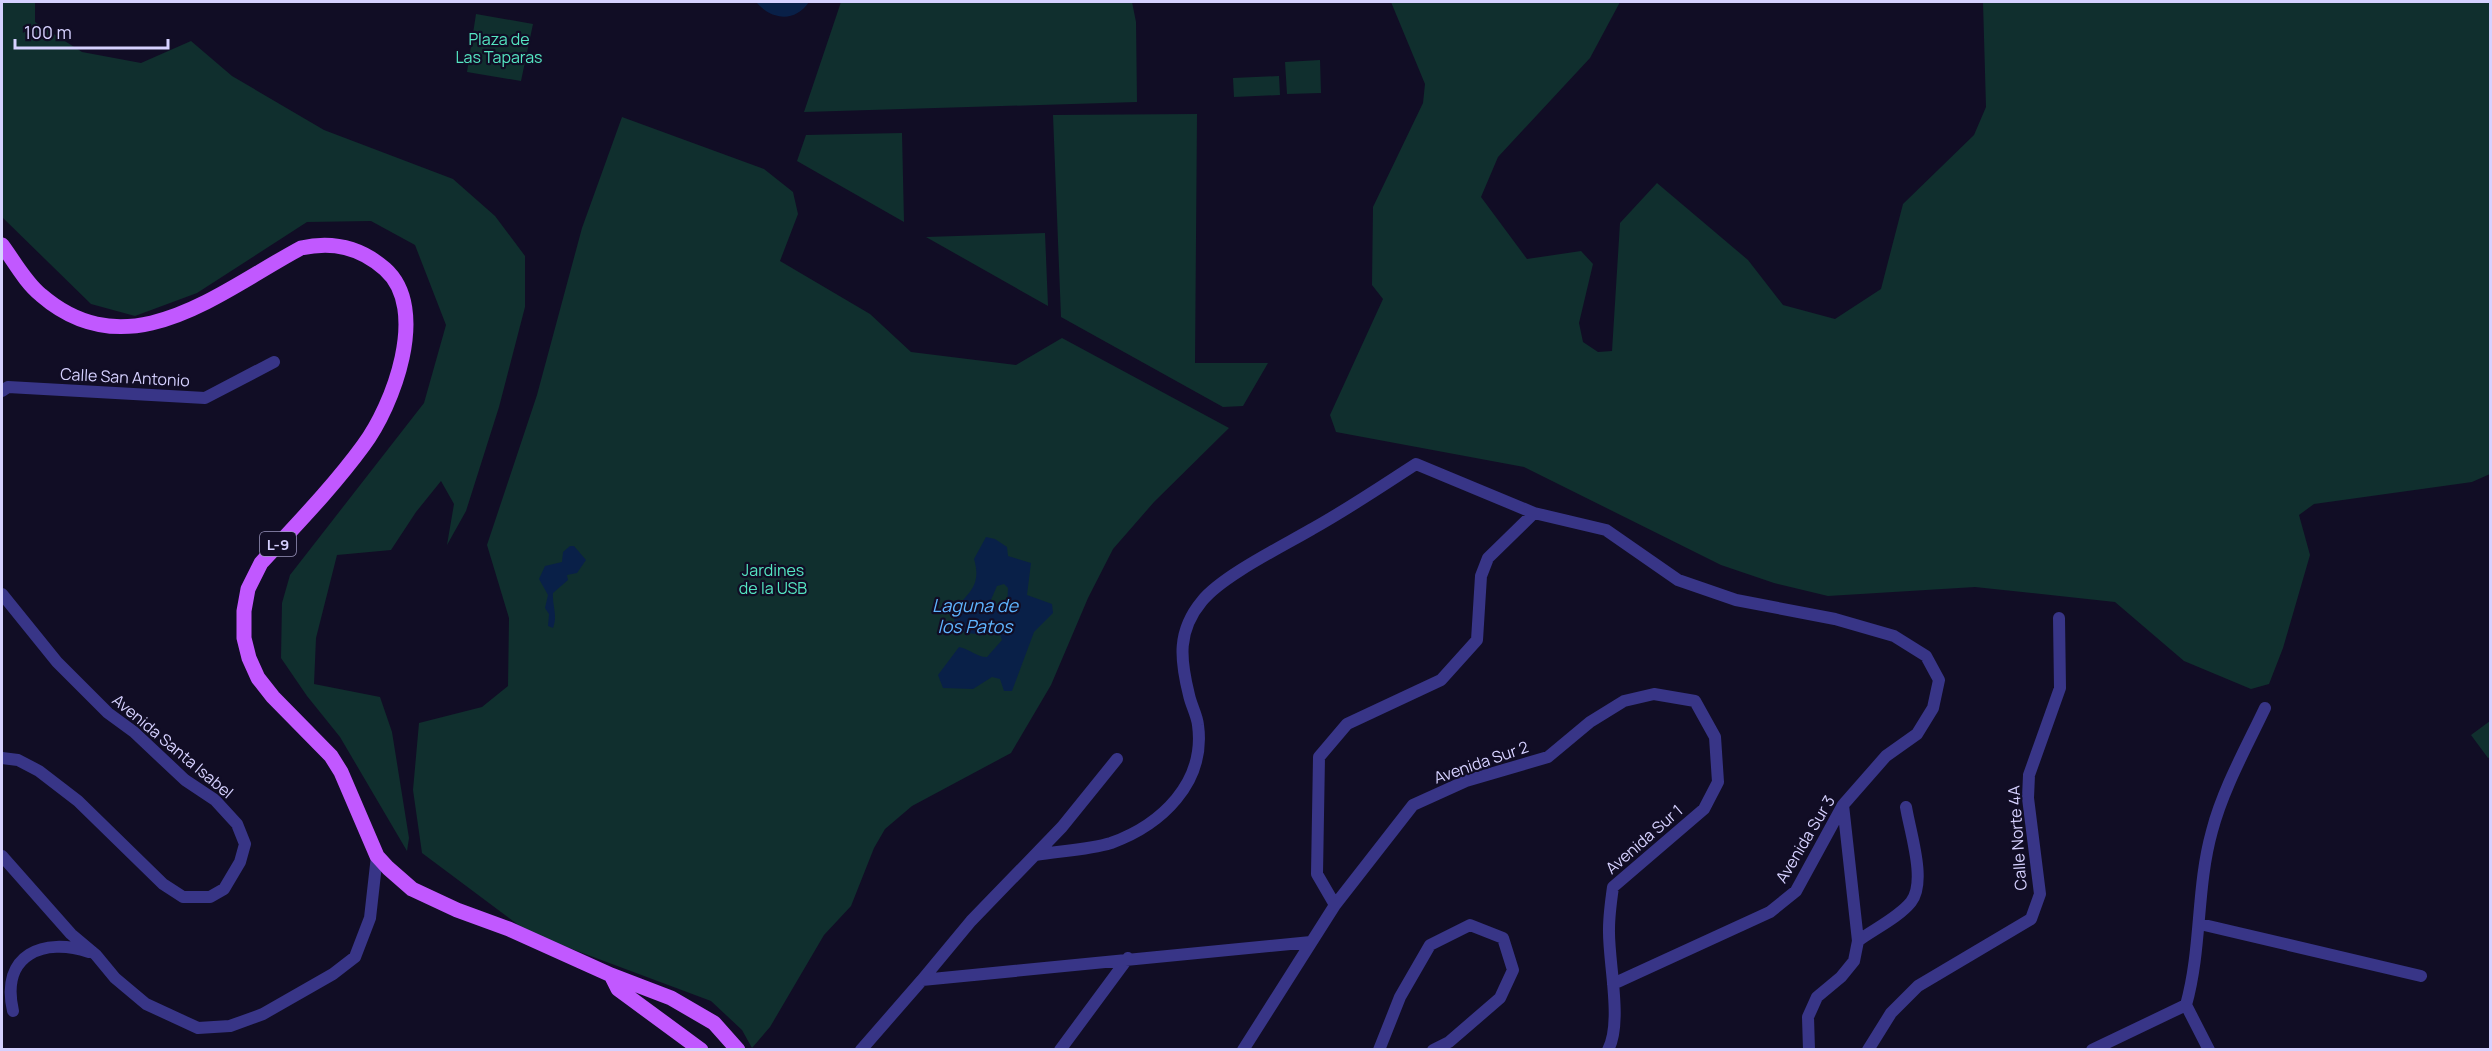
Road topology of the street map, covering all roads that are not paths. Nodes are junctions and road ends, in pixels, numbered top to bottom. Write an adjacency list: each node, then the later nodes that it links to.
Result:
1 (2, 245): 15 (main road, L-9)
2 (274, 362): 3 (street, Calle San Antonio)
3 (2, 391)
4 (1534, 513): 11 (street, Avenida Sur 3); 13 (street, Avenida Sur 3); 16 (street)
5 (2, 594): 9 (street, Avenida Santa Isabel)
6 (2059, 618): 38 (street, Calle Norte 4A)
7 (1695, 701): 16 (street, Avenida Sur 2); 25 (street, Avenida Sur 1)
8 (2265, 708): 17 (street)
9 (2, 758)
10 (1117, 759): 13 (street)
11 (1843, 804): 18 (street); 25 (street, Avenida Sur 3)
12 (1906, 807): 18 (street)
13 (1035, 855): 24 (street)
14 (2, 856): 20 (street)
15 (377, 856): 20 (street); 22 (main road, L-9)
16 (1335, 905): 19 (street, Avenida Sur 2)
17 (2200, 924): 23 (street); 26 (street)
18 (1858, 941): 37 (street)
19 (1311, 942): 21 (street); 33 (street, Avenida Sur 2)
20 (96, 955): 27 (street)
21 (1128, 958): 24 (street); 32 (street)
22 (611, 975): 28 (main road, L-9); 30 (main road)
23 (2421, 976)
24 (922, 980): 31 (street)
25 (1613, 984): 36 (street, Avenida Sur 1)
26 (2187, 1005): 29 (street); 39 (street)
27 (12, 1011)
28 (733, 1044)
29 (2099, 1048)
30 (701, 1050)
31 (861, 1050)
32 (1060, 1050)
33 (1243, 1050)
34 (1378, 1050): 35 (street)
35 (1433, 1050)
36 (1608, 1050)
37 (1809, 1050)
38 (1868, 1050)
39 (2209, 1050)

